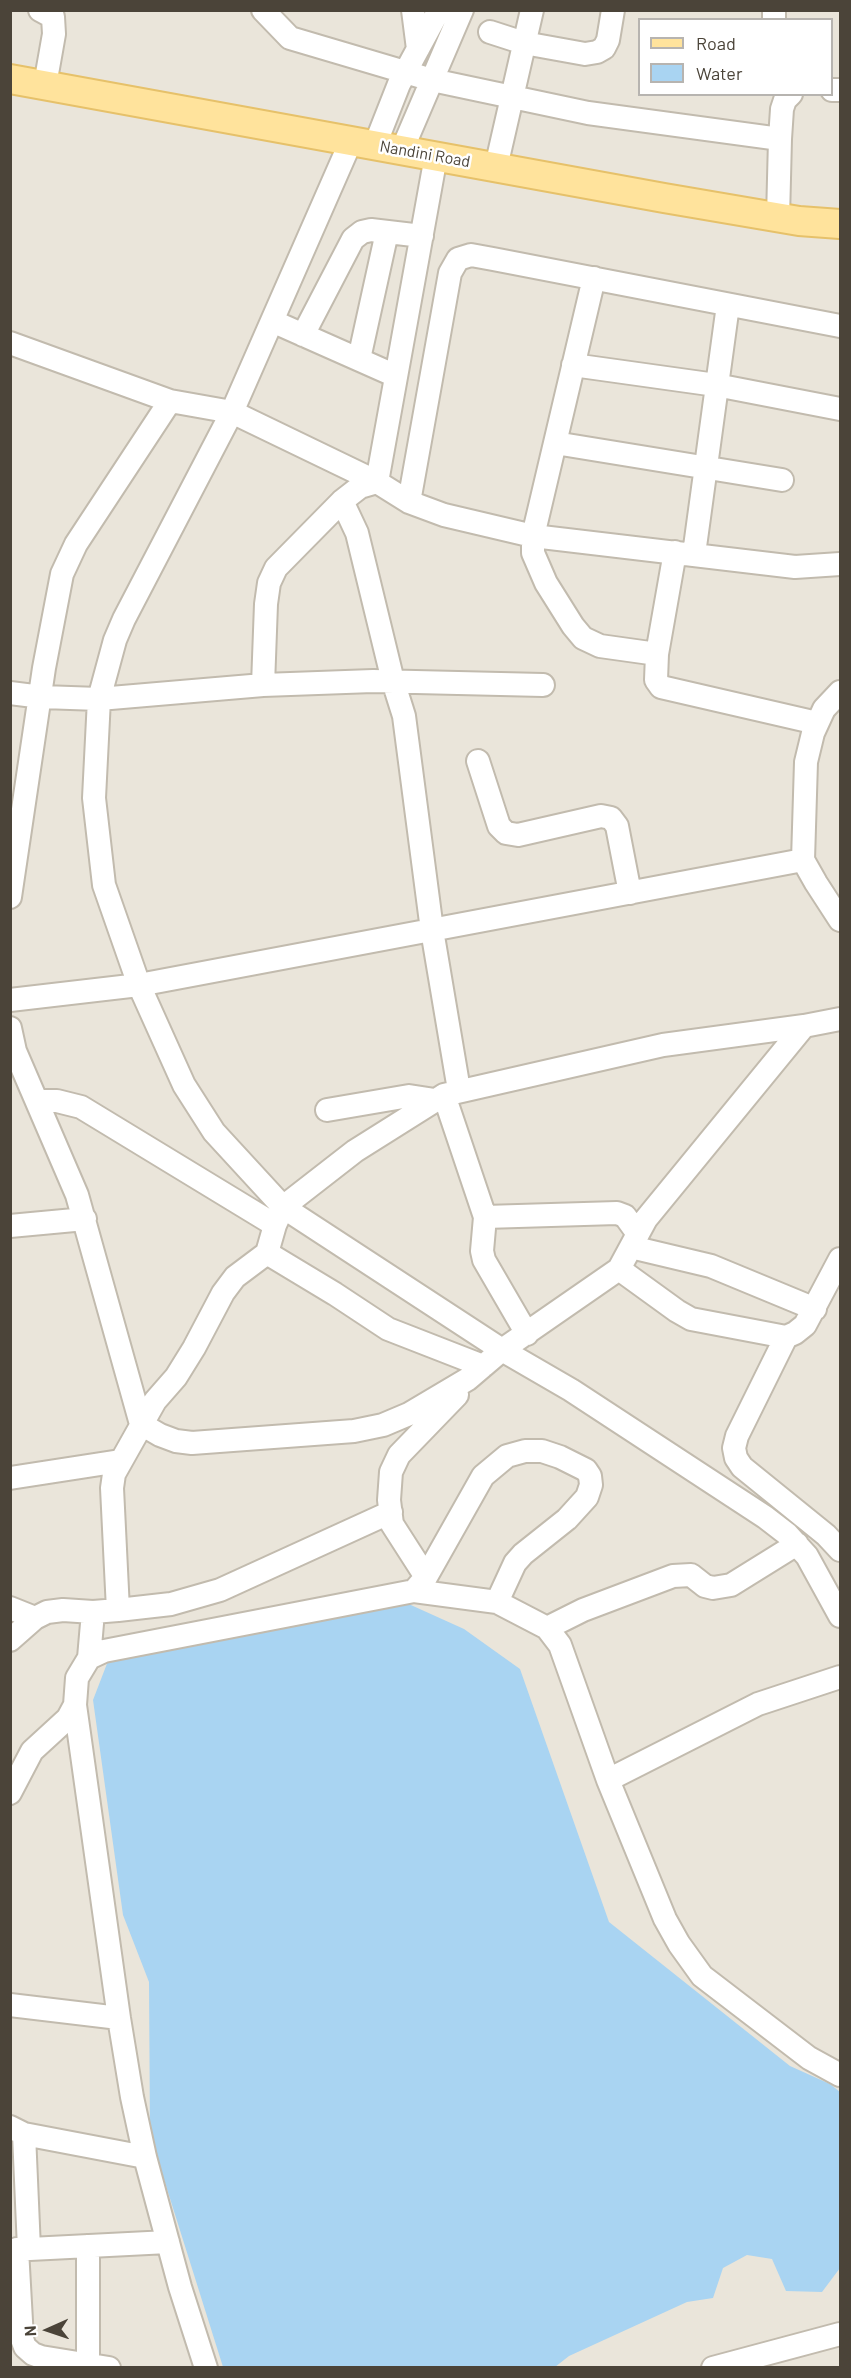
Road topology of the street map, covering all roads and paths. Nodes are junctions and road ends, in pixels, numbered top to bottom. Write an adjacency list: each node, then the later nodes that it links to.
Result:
1 (262, 10): 11 (street)
2 (413, 10): 10 (street)
3 (439, 10): 10 (street)
4 (462, 10): 13 (street)
5 (532, 10): 9 (street)
6 (613, 10): 9 (street)
7 (50, 13): 14 (street)
8 (490, 32): 9 (street)
9 (524, 44): 16 (street)
10 (418, 49): 11 (street)
11 (405, 72): 13 (street); 18 (street)
12 (10, 79): 14 (main road, Nandini Road)
13 (432, 80): 16 (street); 18 (street)
14 (45, 85): 18 (main road, Nandini Road)
15 (784, 96): 17 (street)
16 (512, 97): 17 (street); 20 (street)
17 (780, 139): 21 (street)
18 (376, 145): 19 (main road, Nandini Road); 27 (street)
19 (436, 156): 20 (main road, Nandini Road); 24 (street)
20 (496, 167): 21 (main road, Nandini Road)
21 (778, 218): 22 (main road, Nandini Road)
22 (840, 224)
23 (387, 232): 24 (street); 29 (street); 31 (street)
24 (422, 236): 33 (street)
25 (594, 278): 26 (street); 32 (street); 43 (street)
26 (728, 305): 28 (street); 34 (street)
27 (272, 321): 29 (street); 37 (street)
28 (840, 326)
29 (303, 335): 31 (street)
30 (10, 343): 35 (street)
31 (358, 359): 33 (street)
32 (573, 365): 34 (street); 38 (street)
33 (396, 376): 41 (street)
34 (716, 385): 36 (street); 39 (street)
35 (170, 401): 37 (street); 53 (street)
36 (840, 409)
37 (232, 412): 41 (street); 54 (street)
38 (555, 442): 39 (street); 44 (street)
39 (705, 468): 40 (street); 45 (street)
40 (782, 480)
41 (377, 482): 42 (street); 43 (street)
42 (342, 501): 48 (street); 49 (street)
43 (410, 502): 44 (street)
44 (532, 536): 45 (street); 47 (street)
45 (684, 553): 46 (street); 47 (street)
46 (840, 564)
47 (657, 654): 55 (street)
48 (393, 681): 49 (street); 50 (street); 61 (street)
49 (263, 685): 54 (street)
50 (543, 685)
51 (840, 692): 55 (street)
52 (10, 693): 53 (street)
53 (42, 697): 54 (street); 59 (street)
54 (99, 699): 62 (street)
55 (818, 723): 57 (street)
56 (478, 761): 58 (street)
57 (803, 860): 58 (street); 60 (street)
58 (630, 893): 61 (street)
59 (10, 897)
60 (840, 920)
61 (432, 930): 62 (street); 68 (street)
62 (139, 985): 63 (street); 71 (street)
63 (10, 1000)
64 (840, 1019): 65 (street)
65 (804, 1026): 68 (street); 75 (street)
66 (10, 1028): 67 (street)
67 (13, 1051): 69 (street)
68 (446, 1095): 70 (street); 71 (street); 72 (street)
69 (37, 1101): 71 (street); 73 (street)
70 (327, 1110)
71 (279, 1216): 76 (street); 82 (street)
72 (485, 1217): 75 (street); 80 (street)
73 (85, 1219): 74 (street); 84 (street)
74 (10, 1226)
75 (635, 1241): 78 (street); 79 (street)
76 (267, 1253): 83 (street); 84 (street)
77 (840, 1260): 79 (street)
78 (619, 1269): 80 (street); 81 (street)
79 (815, 1308): 81 (street)
80 (527, 1334): 82 (street)
81 (786, 1337): 89 (street)
82 (502, 1350): 83 (street); 88 (street)
83 (475, 1373): 84 (street); 87 (street)
84 (141, 1424): 85 (street)
85 (120, 1461): 86 (street); 93 (street)
86 (10, 1478)
87 (391, 1512): 90 (street); 93 (street)
88 (797, 1544): 95 (street); 97 (street)
89 (840, 1550)
90 (420, 1584): 91 (street); 91 (street); 99 (street)
91 (496, 1602): 97 (street)
92 (10, 1608): 96 (street)
93 (118, 1610): 94 (street)
94 (93, 1612): 96 (street); 99 (street)
95 (840, 1616)
96 (35, 1618): 98 (street)
97 (547, 1628): 102 (street)
98 (10, 1640)
99 (89, 1658): 101 (street)
100 (840, 1677): 102 (street)
101 (75, 1705): 103 (street); 105 (street)
102 (608, 1780): 106 (street)
103 (10, 1793)
104 (10, 2005): 105 (street)
105 (119, 2018): 108 (street)
106 (840, 2076)
107 (17, 2131): 108 (street); 111 (street)
108 (145, 2157): 109 (street)
109 (168, 2242): 110 (street); 116 (street)
110 (88, 2246): 111 (street); 115 (street)
111 (19, 2249): 113 (street)
112 (840, 2334): 114 (street)
113 (18, 2346): 115 (street)
114 (776, 2359): 117 (street)
115 (95, 2366)
116 (206, 2367)
117 (713, 2367)

